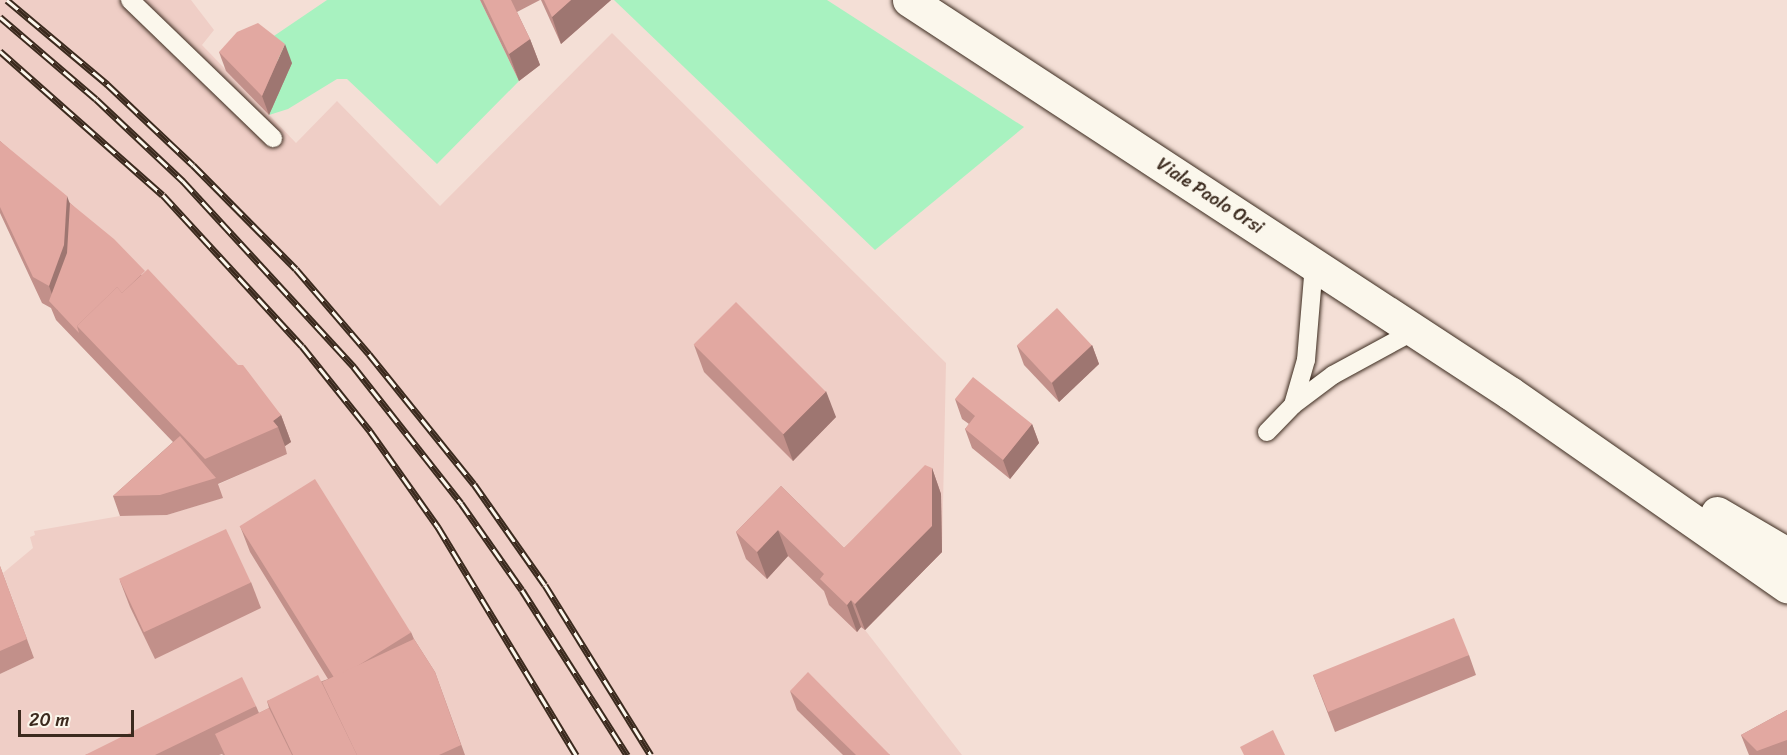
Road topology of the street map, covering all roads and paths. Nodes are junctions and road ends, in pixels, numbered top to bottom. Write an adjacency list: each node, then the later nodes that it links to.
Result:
1 (130, 0): 3 (lane)
2 (909, 0): 4 (main road, Viale Paolo Orsi)
3 (273, 138)
4 (1314, 264): 5 (main road, Viale Paolo Orsi); 7 (lane)
5 (1416, 330): 6 (main road, Viale Paolo Orsi); 7 (lane)
6 (1510, 393): 9 (main road); 10 (main road)
7 (1293, 405): 8 (lane)
8 (1267, 432)
9 (1787, 554)
10 (1787, 586)

